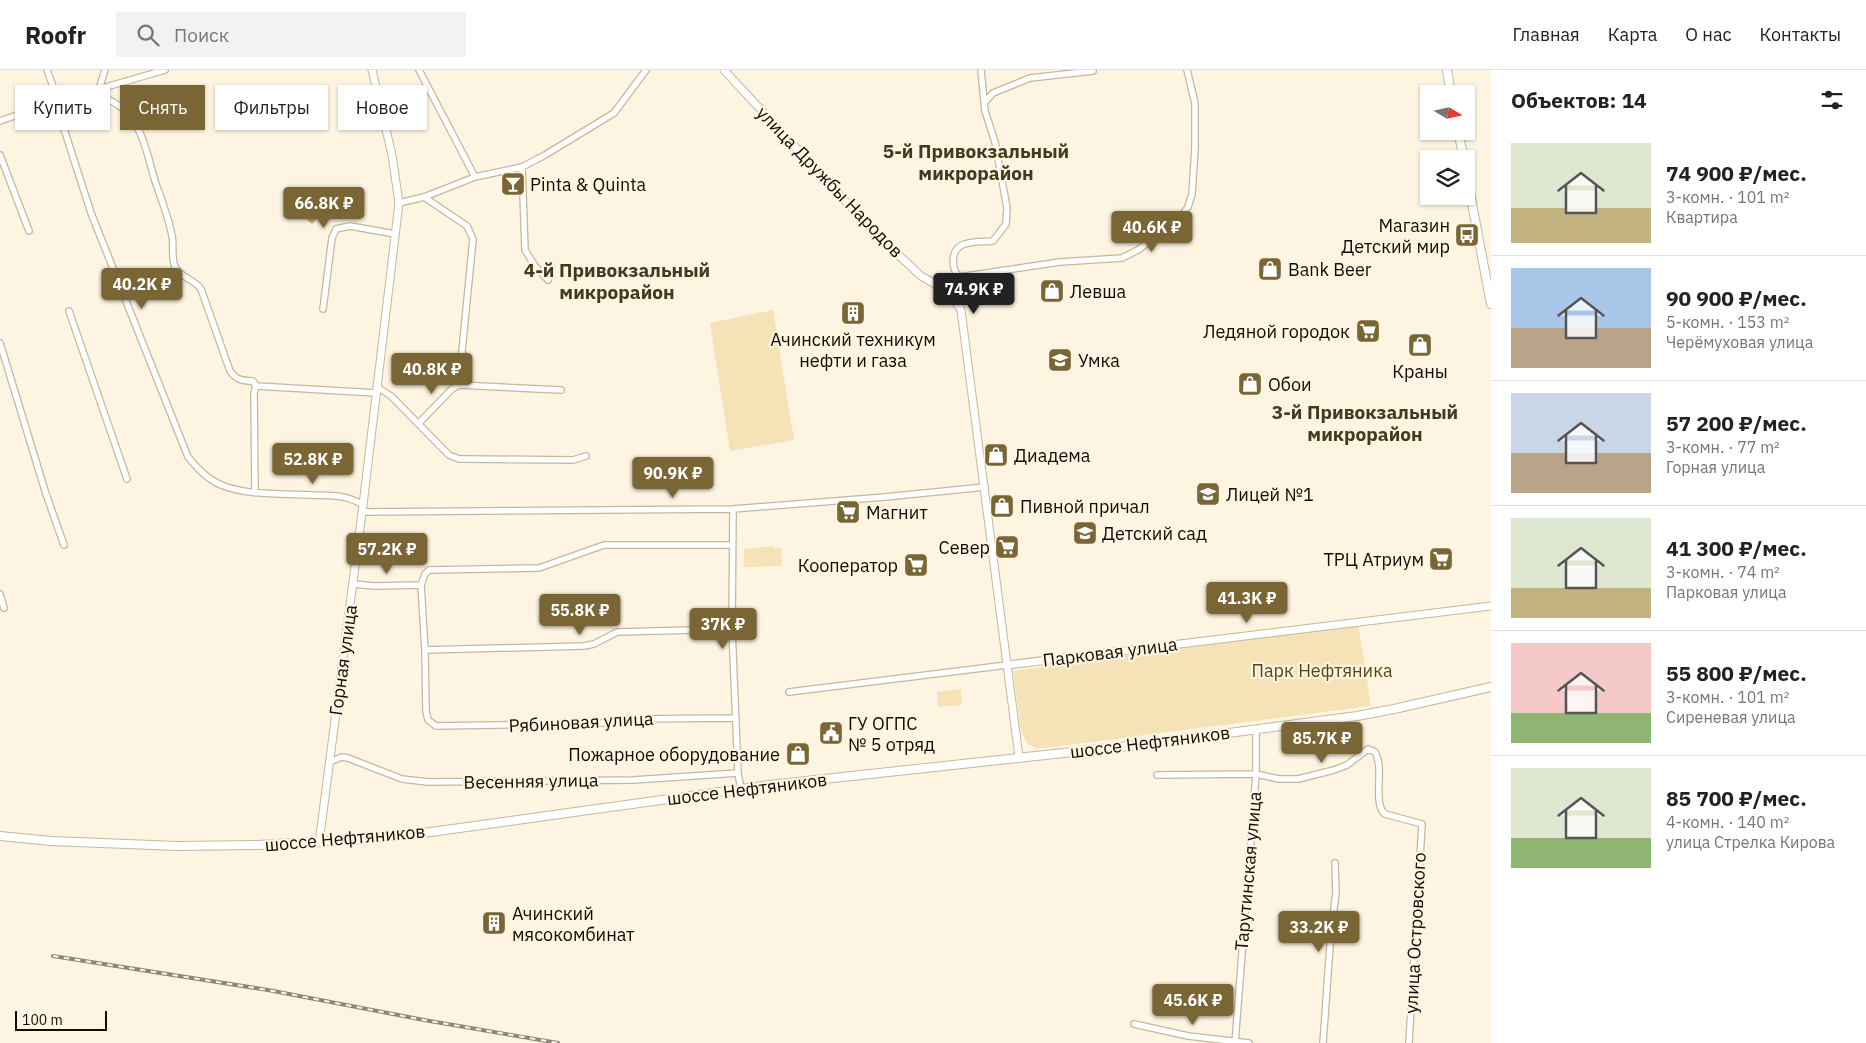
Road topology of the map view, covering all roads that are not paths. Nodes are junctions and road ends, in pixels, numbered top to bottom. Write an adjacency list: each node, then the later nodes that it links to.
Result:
1 (47, 70): 12 (street)
2 (105, 70): 13 (street)
3 (165, 70): 15 (street)
4 (372, 70): 25 (street, Горная улица)
5 (419, 70): 23 (street)
6 (646, 70): 22 (street)
7 (724, 70): 31 (street, улица Дружбы Народов)
8 (981, 70): 17 (street)
9 (1187, 70): 29 (street)
10 (1447, 70): 14 (main road)
11 (1093, 71): 17 (street)
12 (52, 85)
13 (101, 85)
14 (1450, 85)
15 (110, 86)
16 (110, 100): 37 (street)
17 (985, 102): 29 (street)
18 (15, 116): 19 (street)
19 (0, 121)
20 (66, 130): 44 (street)
21 (0, 155): 27 (street)
22 (522, 167): 23 (street); 30 (street)
23 (475, 177): 24 (street)
24 (424, 198): 25 (street); 36 (street)
25 (399, 202): 28 (street, Горная улица)
26 (1472, 205): 32 (main road)
27 (30, 231)
28 (396, 234): 33 (street); 38 (street, Горная улица)
29 (959, 277): 31 (street)
30 (548, 280)
31 (944, 289): 43 (street, улица Дружбы Народов)
32 (1491, 304)
33 (323, 309)
34 (69, 311): 42 (street)
35 (0, 343): 47 (street)
36 (459, 385): 39 (street); 40 (street)
37 (256, 386): 38 (street); 44 (street)
38 (377, 390): 40 (street); 45 (street, Горная улица)
39 (561, 390)
40 (419, 424): 41 (street)
41 (586, 456)
42 (127, 479)
43 (984, 487): 46 (street); 56 (street, улица Дружбы Народов)
44 (254, 492): 45 (street)
45 (363, 508): 46 (street); 49 (street, Горная улица)
46 (732, 509): 48 (street)
47 (64, 545)
48 (732, 546): 50 (street); 54 (street)
49 (353, 584): 50 (street); 62 (street, Горная улица)
50 (421, 585): 55 (street)
51 (0, 594): 53 (street)
52 (1491, 606): 56 (street, Парковая улица)
53 (4, 608)
54 (732, 629): 55 (street); 59 (street)
55 (425, 650): 59 (street, Рябиновая улица)
56 (1007, 665): 58 (street, Парковая улица); 61 (street, улица Дружбы Народов)
57 (1491, 687): 60 (main road, шоссе Нефтяников)
58 (788, 692)
59 (736, 718): 63 (street)
60 (1256, 729): 61 (main road, шоссе Нефтяников); 64 (street, Тарутинская улица)
61 (1019, 757): 66 (main road, шоссе Нефтяников)
62 (329, 762): 63 (street, Весенняя улица); 68 (street, Горная улица)
63 (738, 773): 66 (street)
64 (1256, 774): 65 (street); 71 (street, Тарутинская улица); 74 (street, улица Островского)
65 (1157, 775)
66 (741, 789): 68 (main road, шоссе Нефтяников)
67 (0, 836): 68 (main road, шоссе Нефтяников)
68 (319, 843)
69 (1335, 864): 73 (street)
70 (1134, 1024): 71 (street)
71 (1235, 1042): 72 (street)
72 (1249, 1043)
73 (1323, 1043)
74 (1409, 1043)

